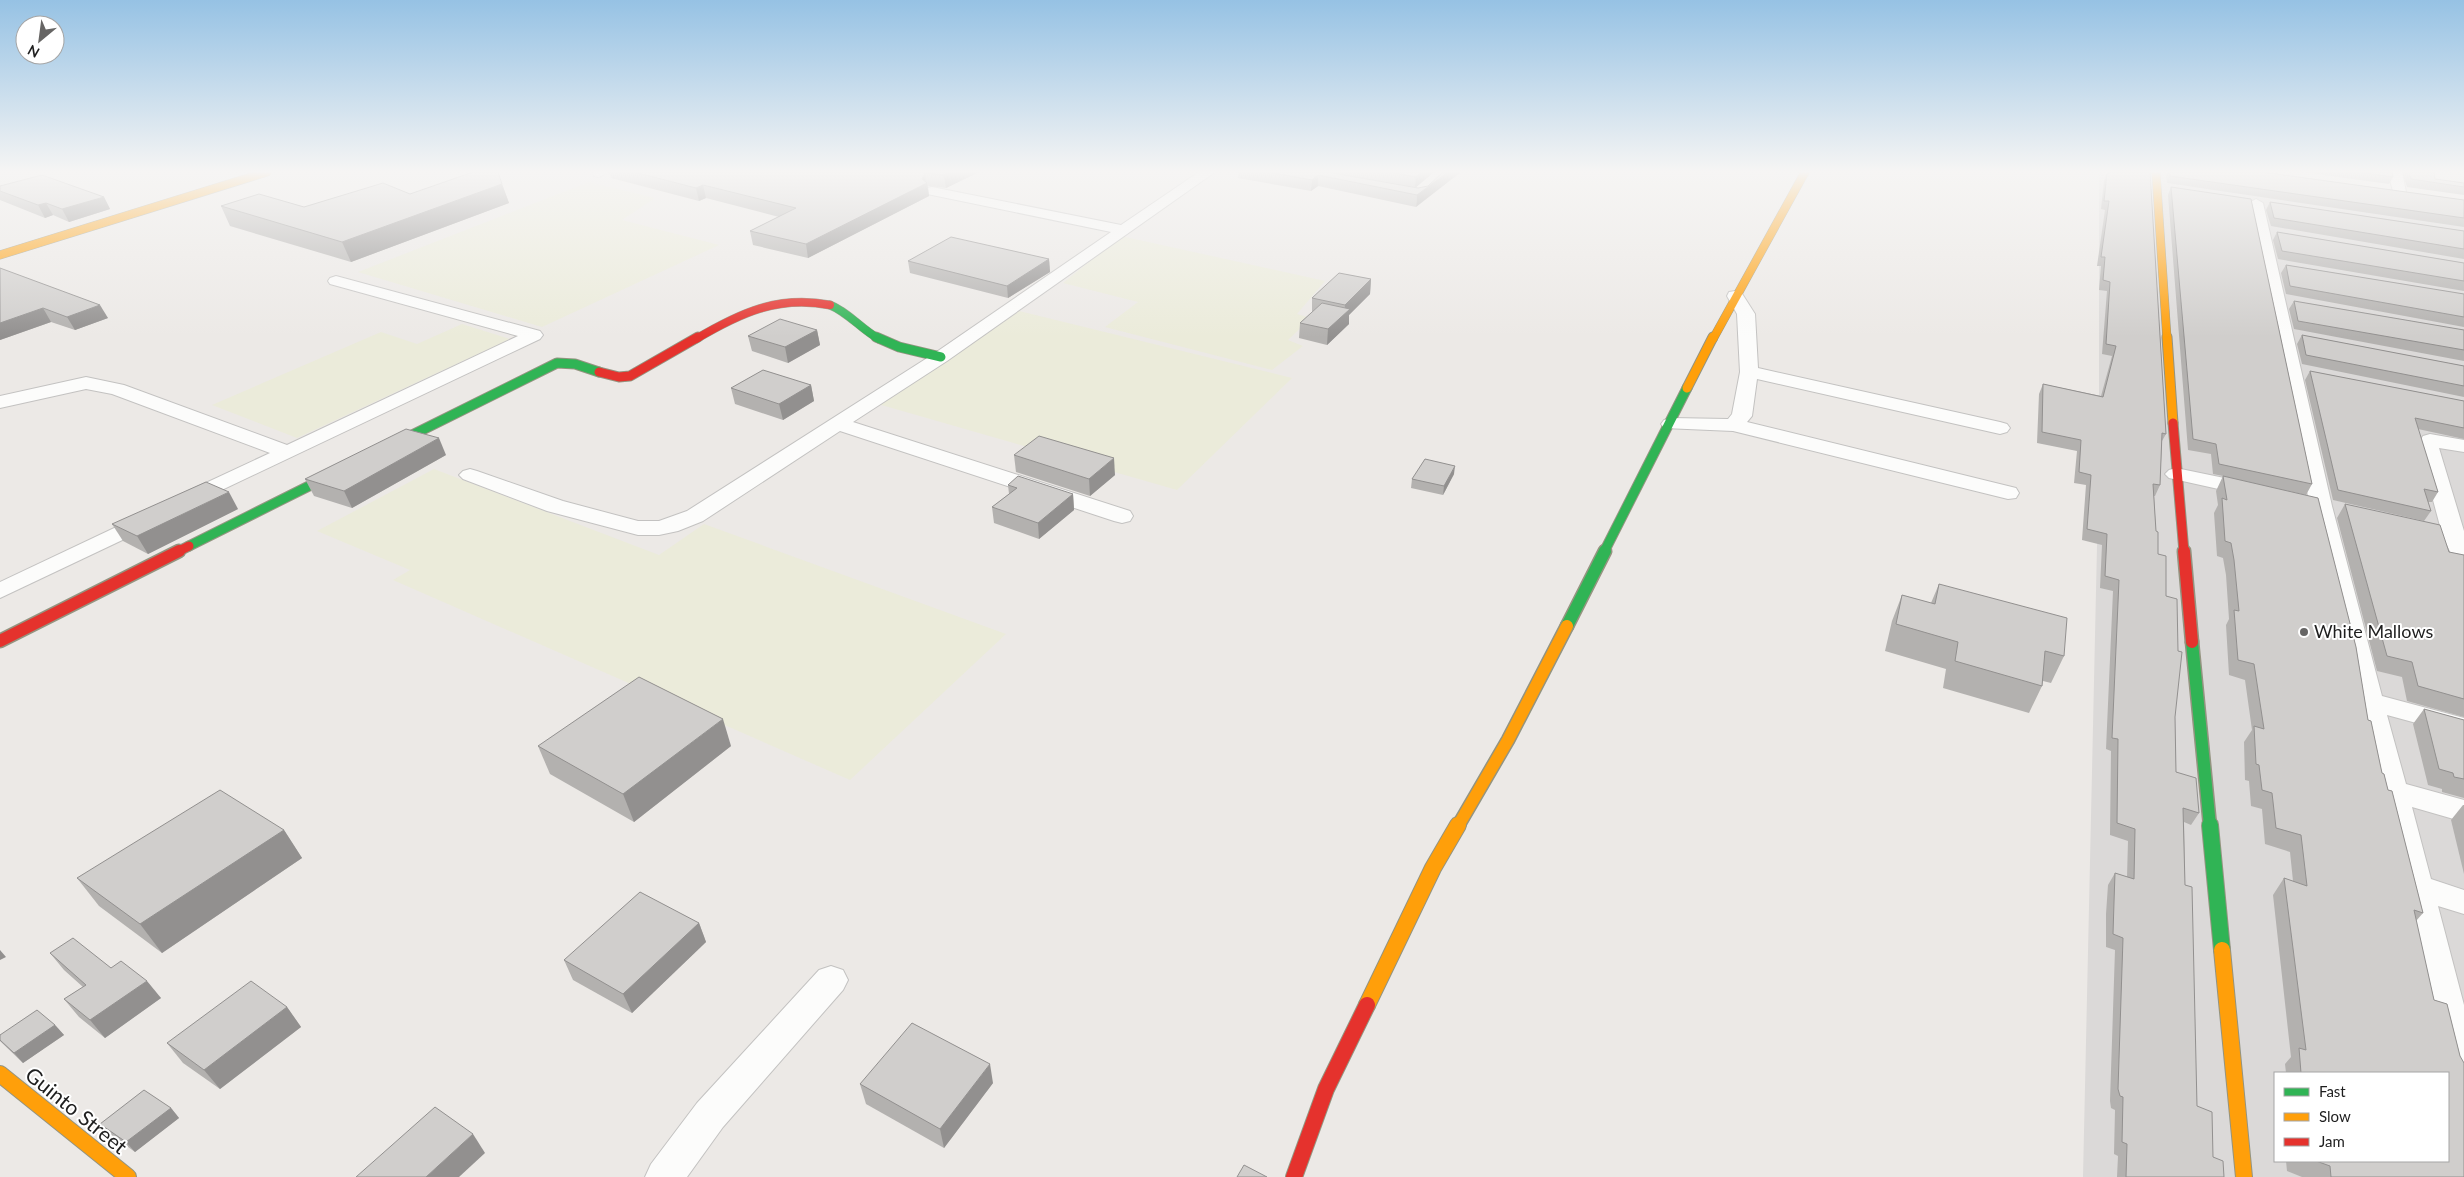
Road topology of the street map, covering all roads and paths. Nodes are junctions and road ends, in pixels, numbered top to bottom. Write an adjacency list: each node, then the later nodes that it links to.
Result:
1 (90, 227): 8 (street)
2 (1107, 227): 7 (street)
3 (1127, 227): 7 (street)
4 (1774, 227): 10 (street)
5 (2165, 227): 22 (street)
6 (2268, 227): 32 (street)
7 (1122, 230): 11 (street)
8 (0, 255)
9 (336, 281): 19 (street)
10 (1736, 296): 12 (street); 15 (street)
11 (941, 357): 14 (street); 20 (street)
12 (1749, 372): 16 (street); 17 (street)
13 (0, 402): 19 (street)
14 (838, 424): 23 (street); 26 (street)
15 (1671, 424): 16 (street); 44 (street)
16 (1733, 425): 24 (street)
17 (2000, 428)
18 (2464, 446): 28 (street)
19 (286, 452): 30 (street)
20 (370, 456)
21 (352, 465): 31 (street)
22 (2176, 474): 25 (street); 45 (street)
23 (470, 475)
24 (2008, 493)
25 (2273, 496)
26 (1122, 516)
27 (2388, 521): 28 (street)
28 (2459, 537): 29 (street)
29 (2464, 559)
30 (0, 591)
31 (0, 641)
32 (2371, 702): 33 (street); 34 (street)
33 (2464, 727)
34 (2393, 791): 35 (street); 36 (street)
35 (2464, 811)
36 (2418, 887): 37 (street); 39 (street)
37 (2464, 902)
38 (831, 980): 43 (street)
39 (2456, 1009): 40 (street)
40 (2464, 1070)
41 (3, 1080): 42 (street, Guinto Street)
42 (128, 1177)
43 (664, 1177)
44 (1294, 1177)
45 (2244, 1177)

